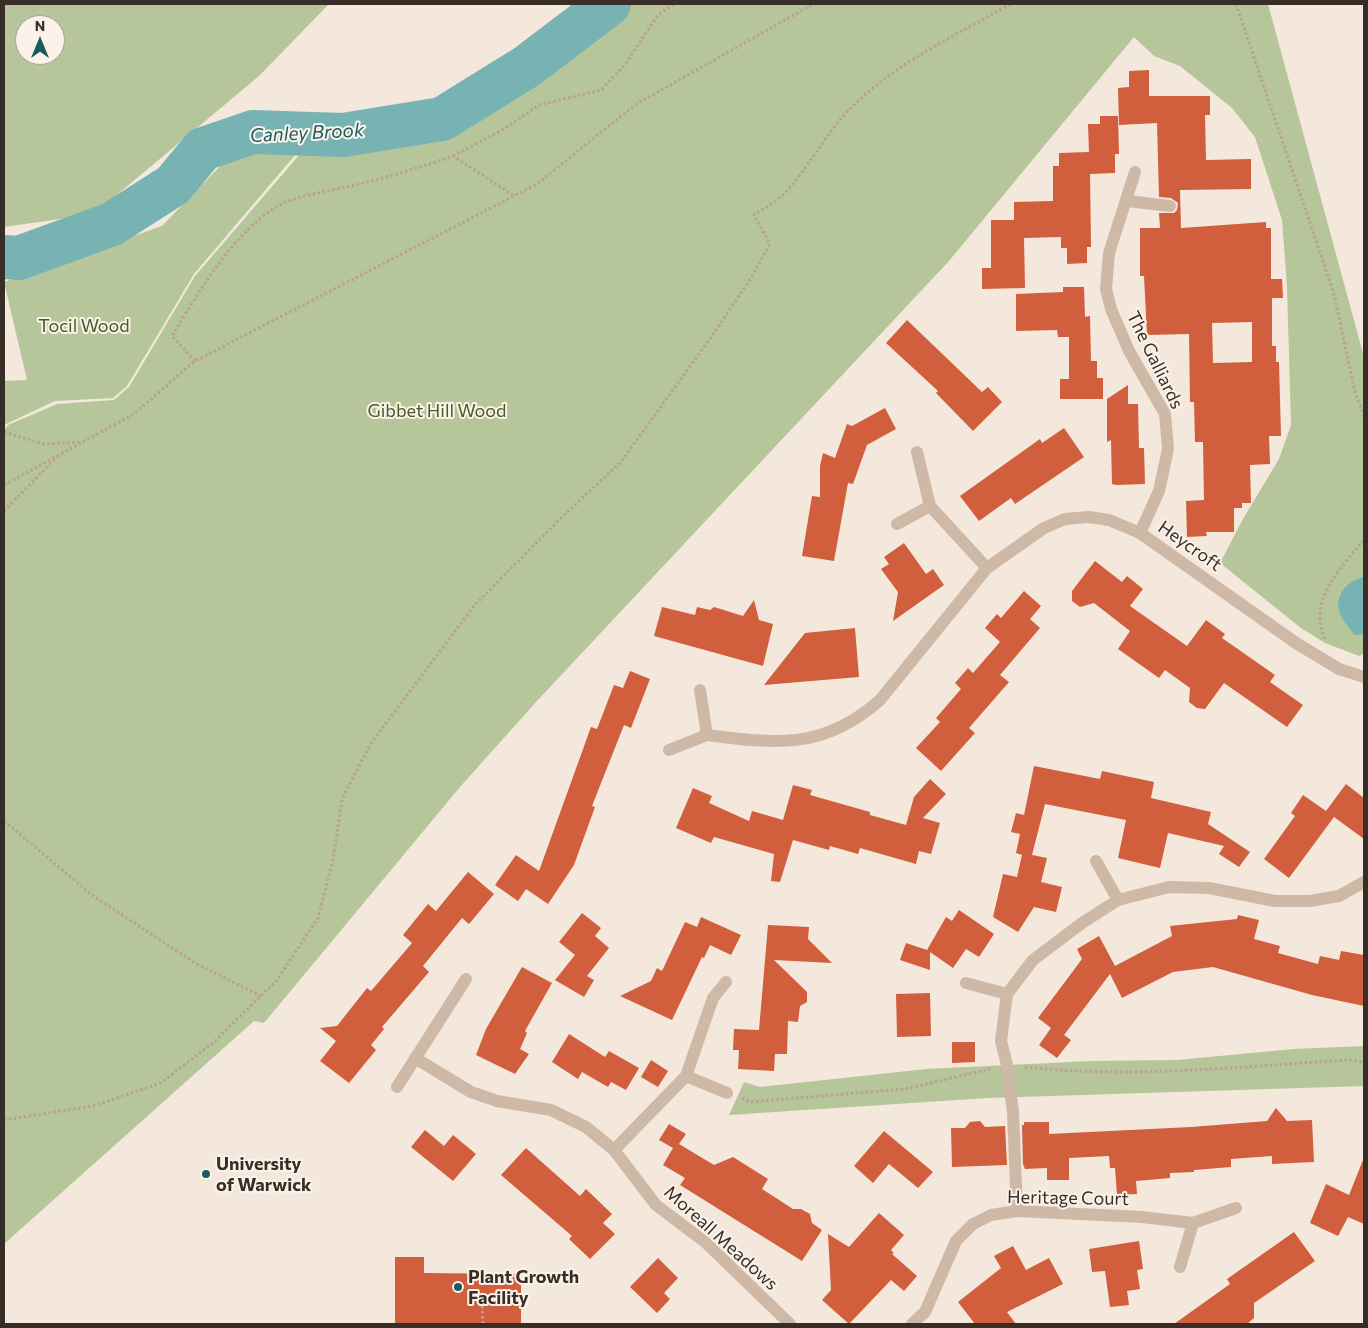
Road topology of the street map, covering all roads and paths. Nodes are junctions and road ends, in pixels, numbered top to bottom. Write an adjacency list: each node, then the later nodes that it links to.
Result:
1 (674, 4): 5 (path)
2 (813, 4): 7 (path)
3 (1011, 4): 36 (path)
4 (1236, 4): 11 (path)
5 (452, 156): 7 (path); 10 (path)
6 (1135, 172): 8 (street, The Galliards)
7 (513, 195): 10 (path)
8 (1127, 201): 9 (street); 20 (street, The Galliards)
9 (1170, 206)
10 (195, 361): 13 (path)
11 (1364, 416)
12 (4, 432): 13 (path)
13 (82, 442): 14 (path)
14 (62, 452): 16 (path); 18 (path)
15 (917, 452): 17 (street)
16 (4, 485)
17 (930, 506): 19 (street); 22 (street)
18 (5, 508)
19 (897, 524)
20 (1140, 533): 22 (street, Heycroft); 23 (street, Heycroft)
21 (1364, 540): 23 (path)
22 (987, 568): 26 (street, Heycroft)
23 (1340, 669): 24 (street, Heycroft)
24 (1364, 677)
25 (700, 690): 26 (street)
26 (707, 735): 27 (street, Heycroft)
27 (670, 750)
28 (4, 821): 36 (path)
29 (1096, 861): 31 (street)
30 (1364, 882): 31 (street)
31 (1118, 900): 35 (street)
32 (466, 979): 37 (street)
33 (726, 982): 40 (street)
34 (966, 983): 35 (street)
35 (1007, 994): 39 (street)
36 (261, 996): 43 (path)
37 (415, 1058): 41 (street); 44 (street, Moreall Meadows)
38 (1364, 1062): 39 (path)
39 (1007, 1065): 42 (path); 46 (street)
40 (686, 1076): 42 (street); 44 (street)
41 (397, 1087)
42 (727, 1093)
43 (4, 1120)
44 (614, 1150): 51 (street, Moreall Meadows)
45 (1236, 1208): 47 (street, Heritage Court)
46 (1017, 1211): 47 (street, Heritage Court); 52 (street, Heritage Court)
47 (1193, 1223): 48 (street)
48 (1180, 1267)
49 (482, 1301): 50 (path)
50 (483, 1324)
51 (790, 1324)
52 (912, 1324)

